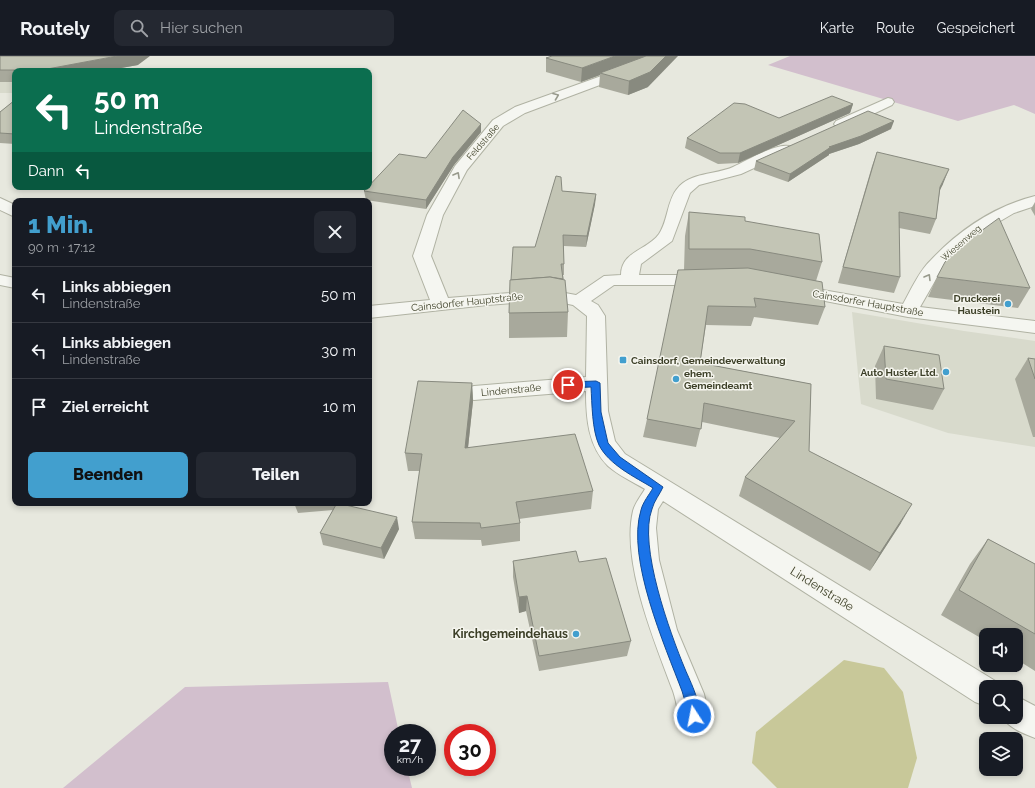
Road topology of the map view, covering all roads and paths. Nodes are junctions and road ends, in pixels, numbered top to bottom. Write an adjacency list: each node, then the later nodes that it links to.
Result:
1 (659, 57): 14 (street, Feldstraße, one-way to 1)
2 (888, 102): 3 (street)
3 (830, 128)
4 (794, 145): 9 (street)
5 (1035, 201): 15 (street, Wiesenweg, one-way to 5)
6 (0, 203): 7 (street)
7 (12, 210)
8 (0, 280): 11 (street)
9 (630, 280): 10 (street); 13 (street)
10 (721, 280)
11 (12, 282)
12 (775, 286): 15 (street, Cainsdorfer Hauptstraße)
13 (579, 301): 14 (street, Cainsdorfer Hauptstraße); 18 (street, Lindenstraße)
14 (441, 304): 16 (street, Cainsdorfer Hauptstraße)
15 (908, 311): 17 (street, Cainsdorfer Hauptstraße)
16 (372, 312)
17 (1035, 327)
18 (596, 383): 19 (street, Lindenstraße); 20 (street, Lindenstraße)
19 (474, 393)
20 (658, 487): 21 (street, Lindenstraße); 23 (street)
21 (979, 688)
22 (1023, 715): 24 (street)
23 (694, 716)
24 (1035, 723)

